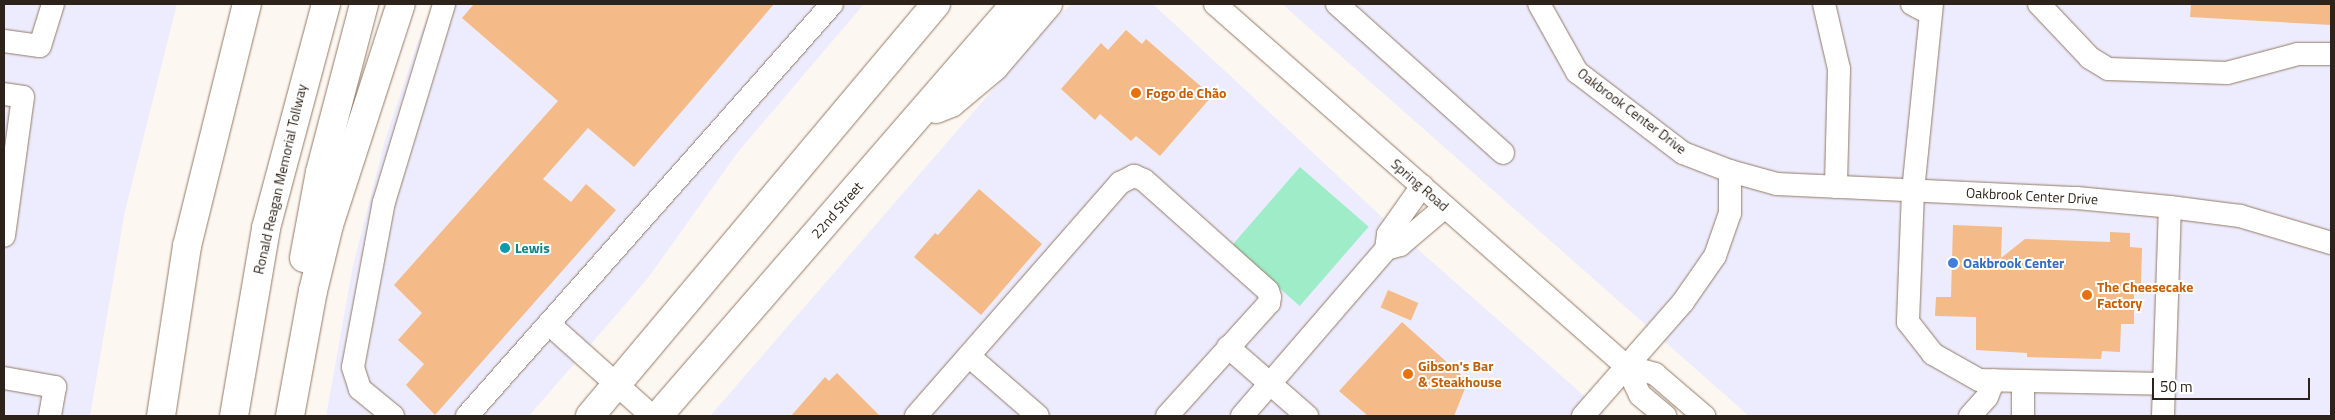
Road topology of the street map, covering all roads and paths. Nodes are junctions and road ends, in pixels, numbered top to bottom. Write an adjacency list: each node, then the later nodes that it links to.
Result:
1 (53, 4): 17 (street)
2 (247, 4): 42 (main road)
3 (326, 4): 43 (main road, Ronald Reagan Memorial Tollway)
4 (364, 4): 44 (main road)
5 (401, 4): 45 (main road)
6 (444, 4): 46 (street)
7 (832, 4): 31 (street)
8 (936, 4): 40 (main road)
9 (1016, 4): 20 (main road, 22nd Street)
10 (1048, 4): 20 (main road)
11 (1215, 4): 23 (street, Spring Road)
12 (1336, 4): 21 (street)
13 (1539, 4): 22 (street, Oakbrook Center Drive)
14 (1824, 4): 24 (street)
15 (2039, 4): 18 (street)
16 (1925, 7): 25 (street)
17 (4, 41)
18 (2331, 54)
19 (4, 94): 28 (street)
20 (919, 116): 50 (main road, 22nd Street)
21 (1503, 153)
22 (1730, 171): 24 (street, Oakbrook Center Drive); 34 (street)
23 (1422, 186): 26 (street, Spring Road); 30 (street)
24 (1836, 187): 25 (street, Oakbrook Center Drive)
25 (1913, 191): 27 (street, Oakbrook Center Drive); 36 (street)
26 (1445, 207): 30 (street); 34 (street, Spring Road)
27 (2170, 207): 29 (street, Oakbrook Center Drive); 39 (street)
28 (4, 236)
29 (2331, 243)
30 (1386, 249): 38 (street)
31 (549, 324): 40 (street); 47 (street)
32 (1228, 348): 33 (street); 38 (street); 53 (street)
33 (969, 356): 51 (street); 52 (street)
34 (1626, 366): 56 (street); 57 (street, Spring Road); 58 (street, Spring Road)
35 (4, 378): 41 (street)
36 (1994, 380): 37 (street); 59 (street)
37 (2023, 381): 39 (street); 60 (street)
38 (1271, 384): 54 (street); 55 (street)
39 (2164, 384): 61 (street)
40 (617, 385): 48 (main road); 49 (street)
41 (50, 416)
42 (161, 416)
43 (234, 416)
44 (285, 416)
45 (290, 416)
46 (392, 416)
47 (467, 416)
48 (590, 416)
49 (652, 416)
50 (658, 416)
51 (916, 416)
52 (1038, 416)
53 (1166, 416)
54 (1242, 416)
55 (1307, 416)
56 (1583, 416)
57 (1665, 416)
58 (1704, 416)
59 (1970, 416)
60 (2024, 416)
61 (2163, 416)

